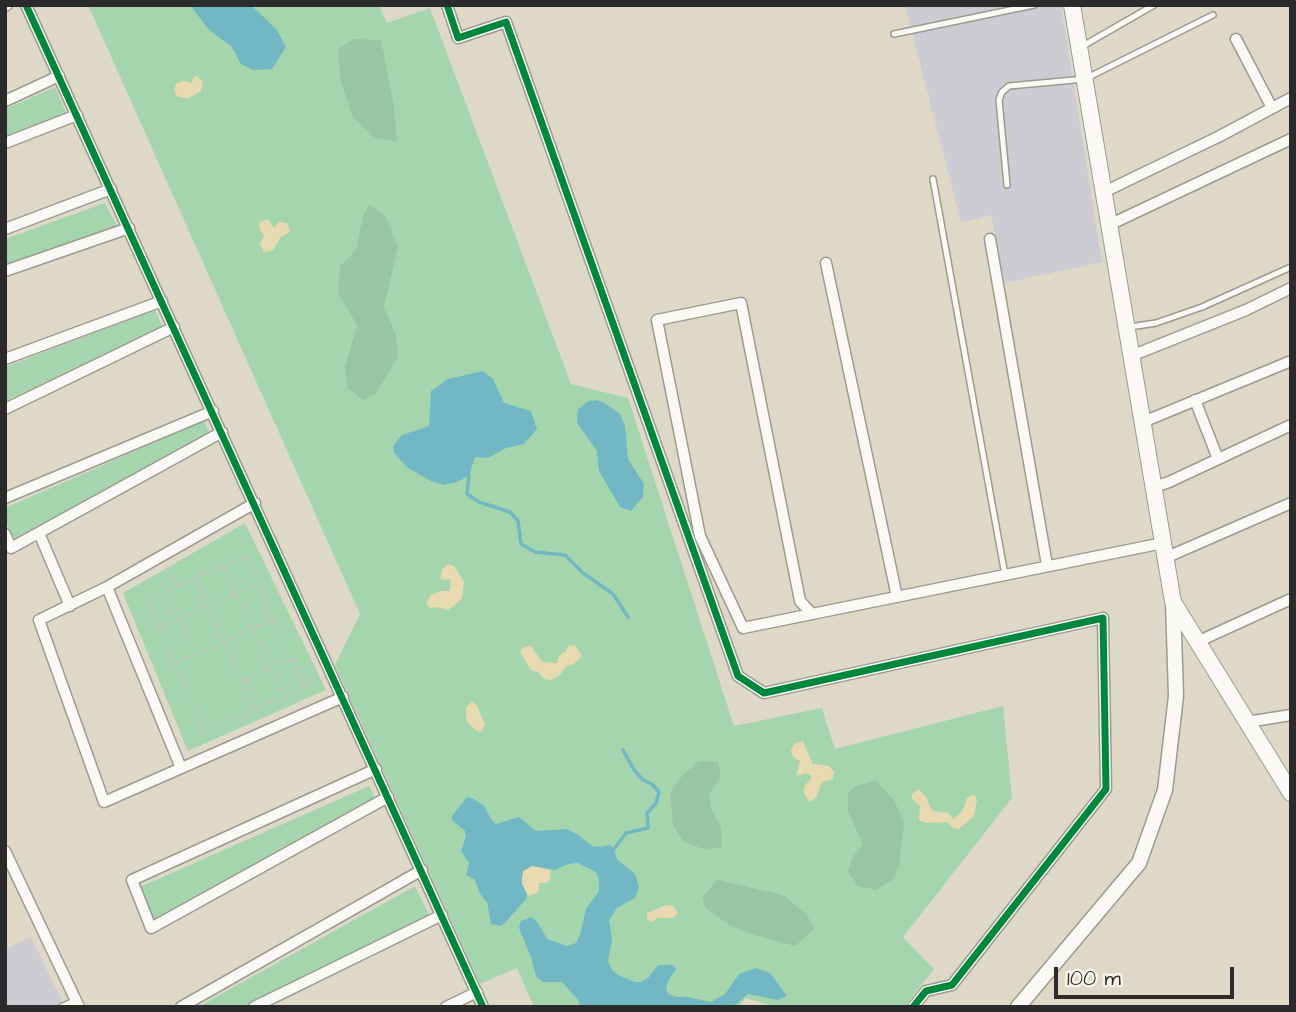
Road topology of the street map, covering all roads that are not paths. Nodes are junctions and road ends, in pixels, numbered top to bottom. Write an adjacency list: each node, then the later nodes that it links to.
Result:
1 (26, 5): 10 (street)
2 (447, 5): 76 (street)
3 (1034, 5): 7 (lane)
4 (1072, 5): 9 (main road)
5 (1154, 5): 9 (lane)
6 (1213, 15): 11 (lane)
7 (894, 34)
8 (1236, 39): 14 (street)
9 (1079, 48): 11 (main road)
10 (59, 76): 13 (street); 15 (street)
11 (1084, 79): 19 (lane); 21 (main road)
12 (1291, 98): 14 (street)
13 (5, 101)
14 (1272, 108): 21 (street)
15 (77, 115): 17 (street); 20 (street)
16 (1291, 139): 22 (street)
17 (5, 143)
18 (933, 179): 51 (lane)
19 (1007, 185)
20 (111, 189): 23 (street); 24 (street)
21 (1104, 192): 22 (main road)
22 (1109, 225): 32 (main road)
23 (129, 228): 28 (street); 30 (street)
24 (5, 229)
25 (990, 239): 50 (street)
26 (826, 263): 53 (street)
27 (1291, 267): 32 (lane)
28 (5, 271)
29 (1291, 288): 33 (street)
30 (162, 301): 31 (street); 34 (street)
31 (174, 327): 37 (street); 38 (street)
32 (1127, 327): 33 (main road)
33 (1131, 356): 39 (main road)
34 (5, 359)
35 (1291, 361): 36 (street)
36 (1195, 400): 39 (street); 42 (street)
37 (5, 409)
38 (213, 411): 41 (street); 44 (street)
39 (1143, 422): 43 (main road)
40 (1291, 425): 42 (street)
41 (222, 432): 45 (street); 47 (street)
42 (1218, 459): 43 (street)
43 (1154, 486): 49 (main road)
44 (5, 498)
45 (255, 503): 52 (street); 59 (street)
46 (1291, 503): 49 (street)
47 (39, 533): 48 (street); 56 (street)
48 (5, 534)
49 (1164, 551): 50 (street); 55 (main road)
50 (1047, 565): 51 (street)
51 (1005, 575): 53 (street)
52 (107, 587): 56 (street); 62 (street)
53 (897, 597): 57 (street)
54 (1291, 598): 58 (street)
55 (1173, 603): 58 (main road); 77 (street)
56 (70, 606): 62 (street)
57 (812, 614): 57 (street)
58 (1197, 642): 61 (main road)
59 (343, 697): 62 (street); 63 (street)
60 (1291, 715): 61 (street)
61 (1247, 722): 64 (main road)
62 (180, 768)
63 (376, 769): 65 (street); 65 (street)
64 (1291, 793)
65 (388, 797): 67 (street)
66 (5, 851): 70 (street)
67 (422, 870): 68 (street); 72 (street)
68 (442, 915): 69 (street); 73 (street)
69 (477, 992): 74 (street); 75 (street)
70 (77, 1003): 71 (lane)
71 (61, 1007)
72 (181, 1007)
73 (254, 1007)
74 (446, 1007)
75 (483, 1007)
76 (913, 1007)
77 (1018, 1007)

